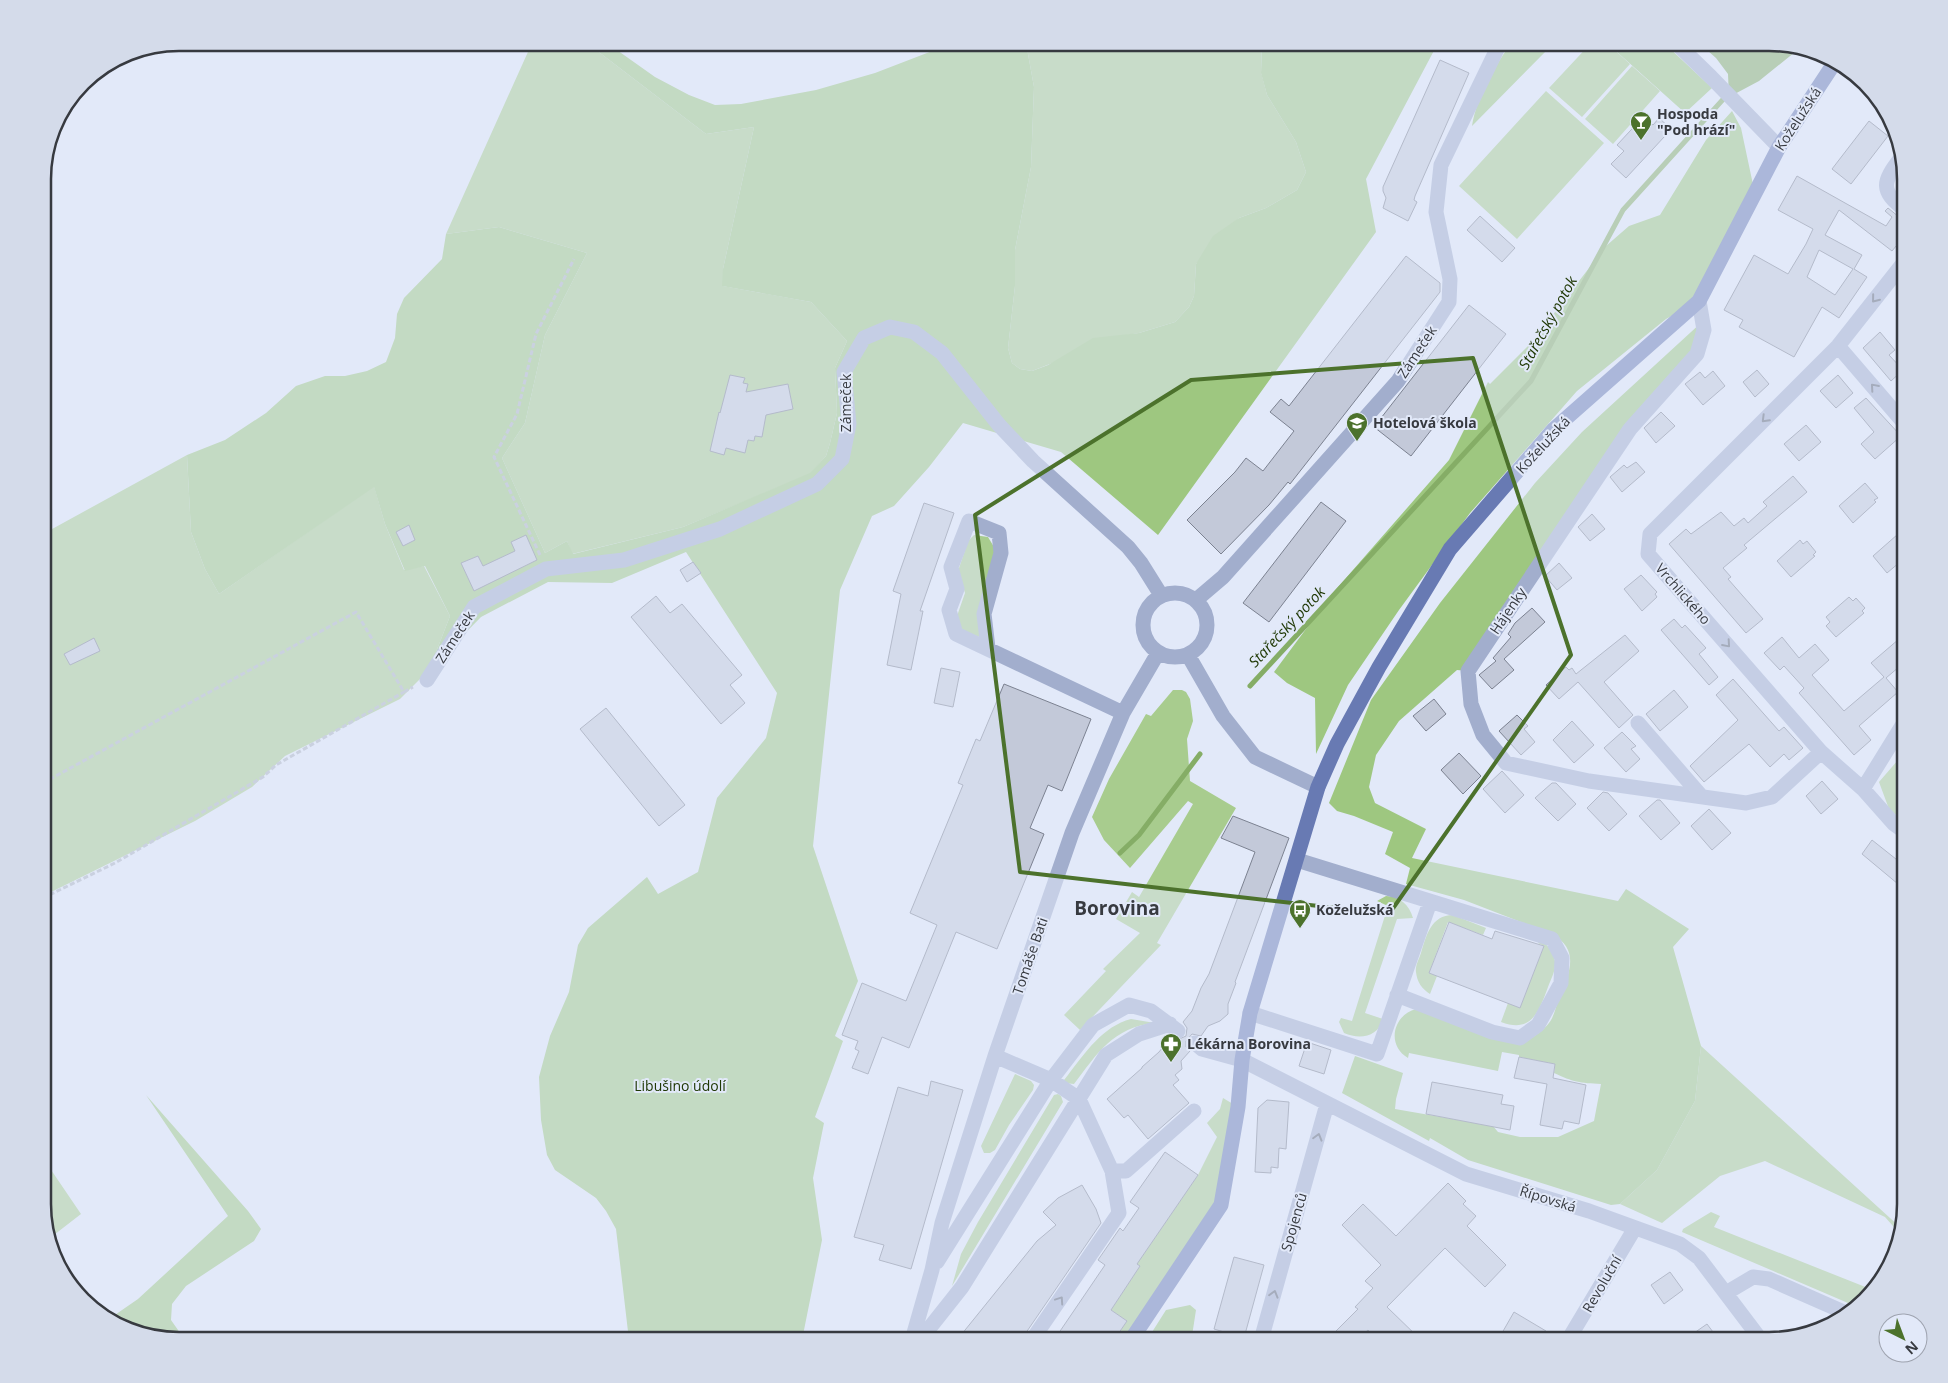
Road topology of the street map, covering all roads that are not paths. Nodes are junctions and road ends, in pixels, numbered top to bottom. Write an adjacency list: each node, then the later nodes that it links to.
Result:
1 (1496, 51): 12 (street, Zámeček)
2 (1685, 51): 4 (street)
3 (1832, 67): 4 (main road, Koželužská)
4 (1779, 147): 8 (main road, Koželužská)
5 (1896, 164): 6 (street)
6 (1897, 204)
7 (1897, 272): 9 (street, Vrchlického, one-way to 9)
8 (1699, 301): 21 (main road, Koželužská); 23 (street, Hájenky)
9 (1838, 346): 10 (street, one-way to 9); 20 (street, Vrchlického, one-way to 20)
10 (1897, 414)
11 (1161, 595): 12 (street); 14 (street); 16 (street, Zámeček)
12 (1196, 600): 15 (street)
13 (988, 648): 13 (street); 17 (street)
14 (1158, 653): 15 (street); 17 (street, Tomáše Bati)
15 (1188, 655): 21 (street)
16 (427, 680)
17 (1123, 714): 30 (street, Tomáše Bati)
18 (1638, 723): 23 (street)
19 (1897, 735): 22 (street)
20 (1821, 752): 22 (street, Vrchlického); 23 (street, Hájenky)
21 (1318, 787): 25 (main road, Koželužská)
22 (1863, 789): 24 (street, Vrchlického)
23 (1702, 797)
24 (1897, 826)
25 (1297, 860): 26 (street); 28 (main road, Koželužská)
26 (1430, 902): 27 (street); 27 (street)
27 (1398, 995): 28 (street)
28 (1250, 1013): 31 (main road, Koželužská)
29 (1195, 1043): 31 (street)
30 (995, 1056): 32 (street); 38 (street, Tomáše Bati)
31 (1242, 1060): 34 (street, Řípovská); 44 (main road, Koželužská)
32 (1051, 1080): 33 (street); 33 (street, Tomáše Bati); 38 (street, Tomáše Bati)
33 (1079, 1098): 36 (street); 42 (street)
34 (1327, 1104): 37 (street, Řípovská); 45 (street, Spojenců, one-way to 34)
35 (1194, 1111): 36 (street)
36 (1112, 1171): 43 (street, one-way to 36)
37 (1635, 1228): 39 (street, Řípovská); 46 (street, Revoluční)
38 (932, 1270): 41 (street, Tomáše Bati)
39 (1726, 1293): 40 (street); 47 (street, Řípovská)
40 (1840, 1310)
41 (914, 1332)
42 (926, 1332)
43 (1037, 1332)
44 (1136, 1332)
45 (1263, 1332)
46 (1573, 1332)
47 (1755, 1332)

